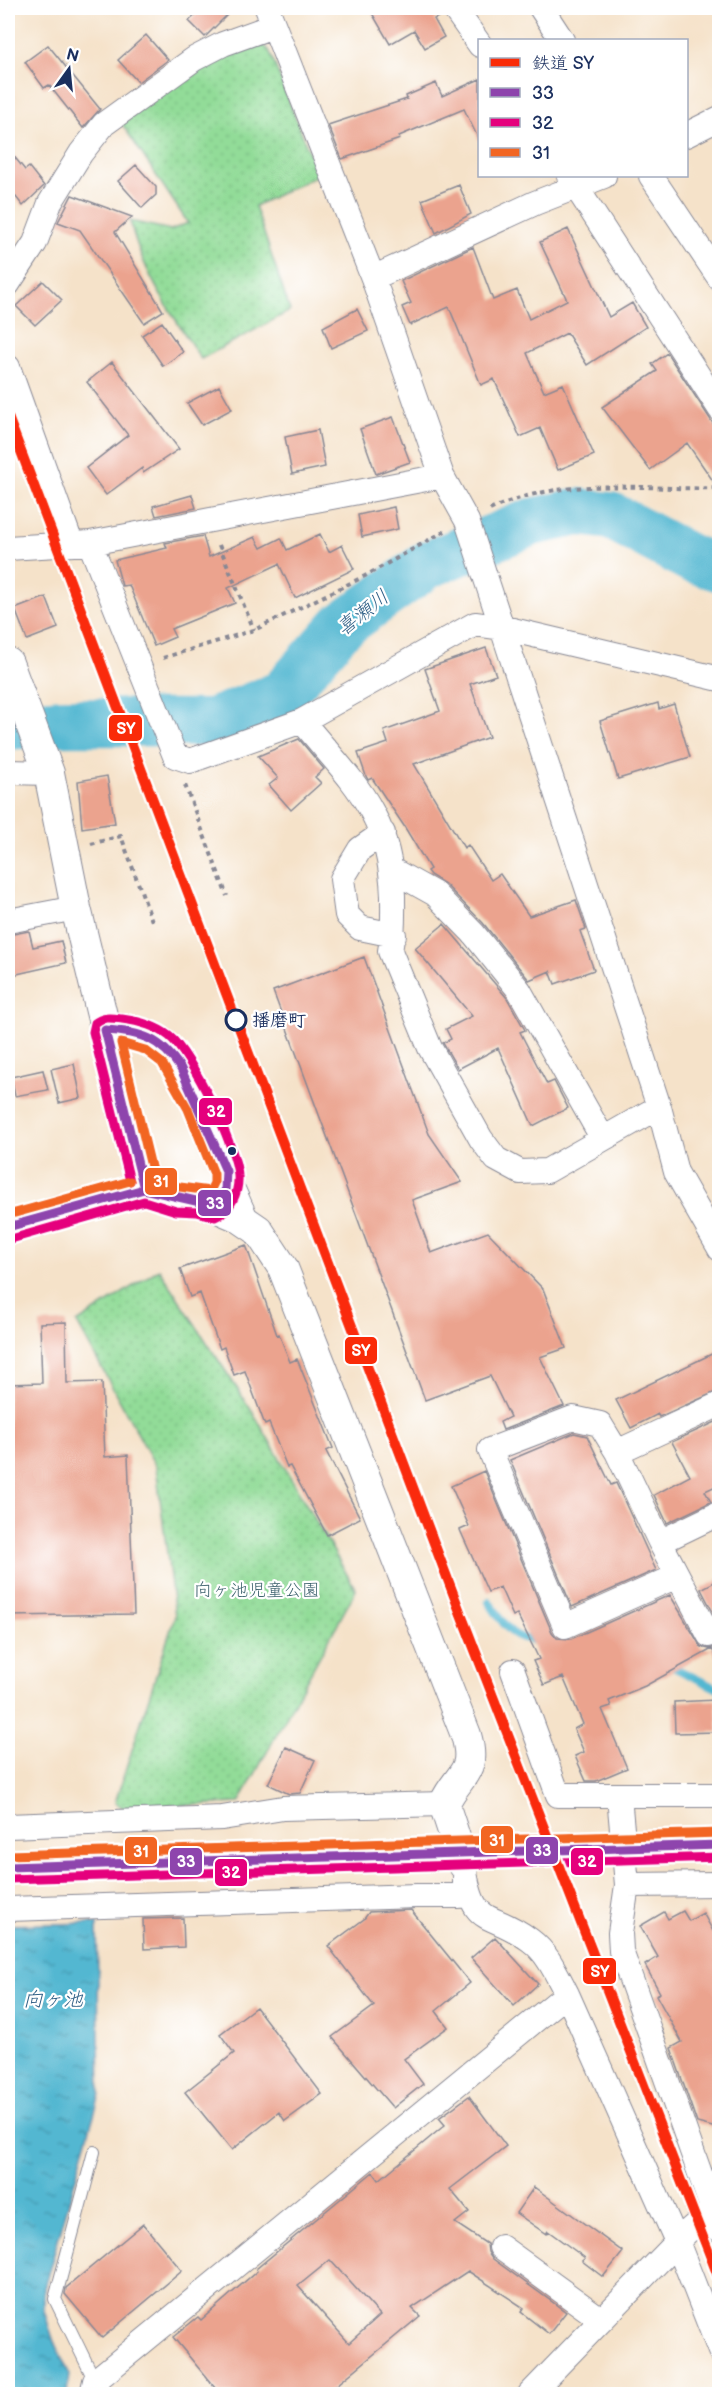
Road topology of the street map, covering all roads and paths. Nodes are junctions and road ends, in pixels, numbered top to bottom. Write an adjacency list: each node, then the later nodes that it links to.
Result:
1 (454, 8): 5 (street)
2 (541, 8): 4 (street)
3 (270, 17): 11 (street); 13 (street)
4 (561, 39)
5 (478, 42)
6 (720, 118): 7 (street)
7 (688, 134)
8 (599, 177): 10 (street)
9 (652, 177): 12 (street)
10 (573, 182): 11 (street); 15 (street)
11 (373, 278): 16 (street)
12 (720, 279)
13 (8, 284)
14 (8, 367): 20 (street)
15 (720, 409)
16 (442, 476): 18 (street); 19 (street)
17 (720, 488): 19 (path)
18 (209, 520): 20 (street); 23 (path)
19 (467, 521): 22 (street); 23 (path)
20 (80, 543): 21 (street); 24 (street)
21 (8, 548)
22 (504, 628): 26 (street); 27 (street); 40 (street)
23 (254, 630): 24 (path)
24 (137, 660): 27 (street)
25 (8, 663): 29 (street)
26 (720, 679)
27 (302, 721): 31 (street)
28 (8, 772): 29 (street)
29 (50, 773): 35 (street)
30 (186, 787): 34 (path)
31 (383, 833): 33 (street); 38 (street)
32 (83, 846): 37 (path)
33 (392, 870): 38 (street); 41 (street)
34 (227, 896)
35 (76, 908): 36 (street); 39 (street)
36 (8, 921)
37 (152, 921)
38 (394, 935): 41 (street)
39 (105, 1030): 42 (street); 43 (street)
40 (659, 1107): 41 (street); 47 (street)
41 (603, 1139)
42 (226, 1171): 44 (street); 45 (street)
43 (144, 1189): 44 (street); 46 (street)
44 (213, 1205): 45 (street)
45 (248, 1223): 57 (street)
46 (8, 1227)
47 (720, 1249)
48 (720, 1404): 49 (street)
49 (617, 1452): 51 (street); 52 (street)
50 (720, 1513): 51 (street)
51 (660, 1542): 52 (street)
52 (677, 1576): 53 (street)
53 (720, 1629)
54 (513, 1671): 56 (street)
55 (720, 1795): 56 (street)
56 (619, 1796): 63 (street)
57 (444, 1804): 58 (street); 61 (street)
58 (8, 1826)
59 (720, 1845): 60 (main road, bridge)
60 (8, 1868)
61 (465, 1871): 64 (street); 66 (street)
62 (720, 1884): 63 (street)
63 (627, 1885): 69 (street)
64 (417, 1896): 65 (street); 66 (street)
65 (8, 1909)
66 (509, 1929): 67 (street)
67 (567, 1994): 70 (street); 74 (street)
68 (94, 2152): 74 (lane)
69 (715, 2204): 70 (street)
70 (678, 2244): 72 (street); 73 (street)
71 (501, 2247): 72 (street)
72 (602, 2320): 75 (street)
73 (720, 2351)
74 (93, 2388)
75 (530, 2394)

